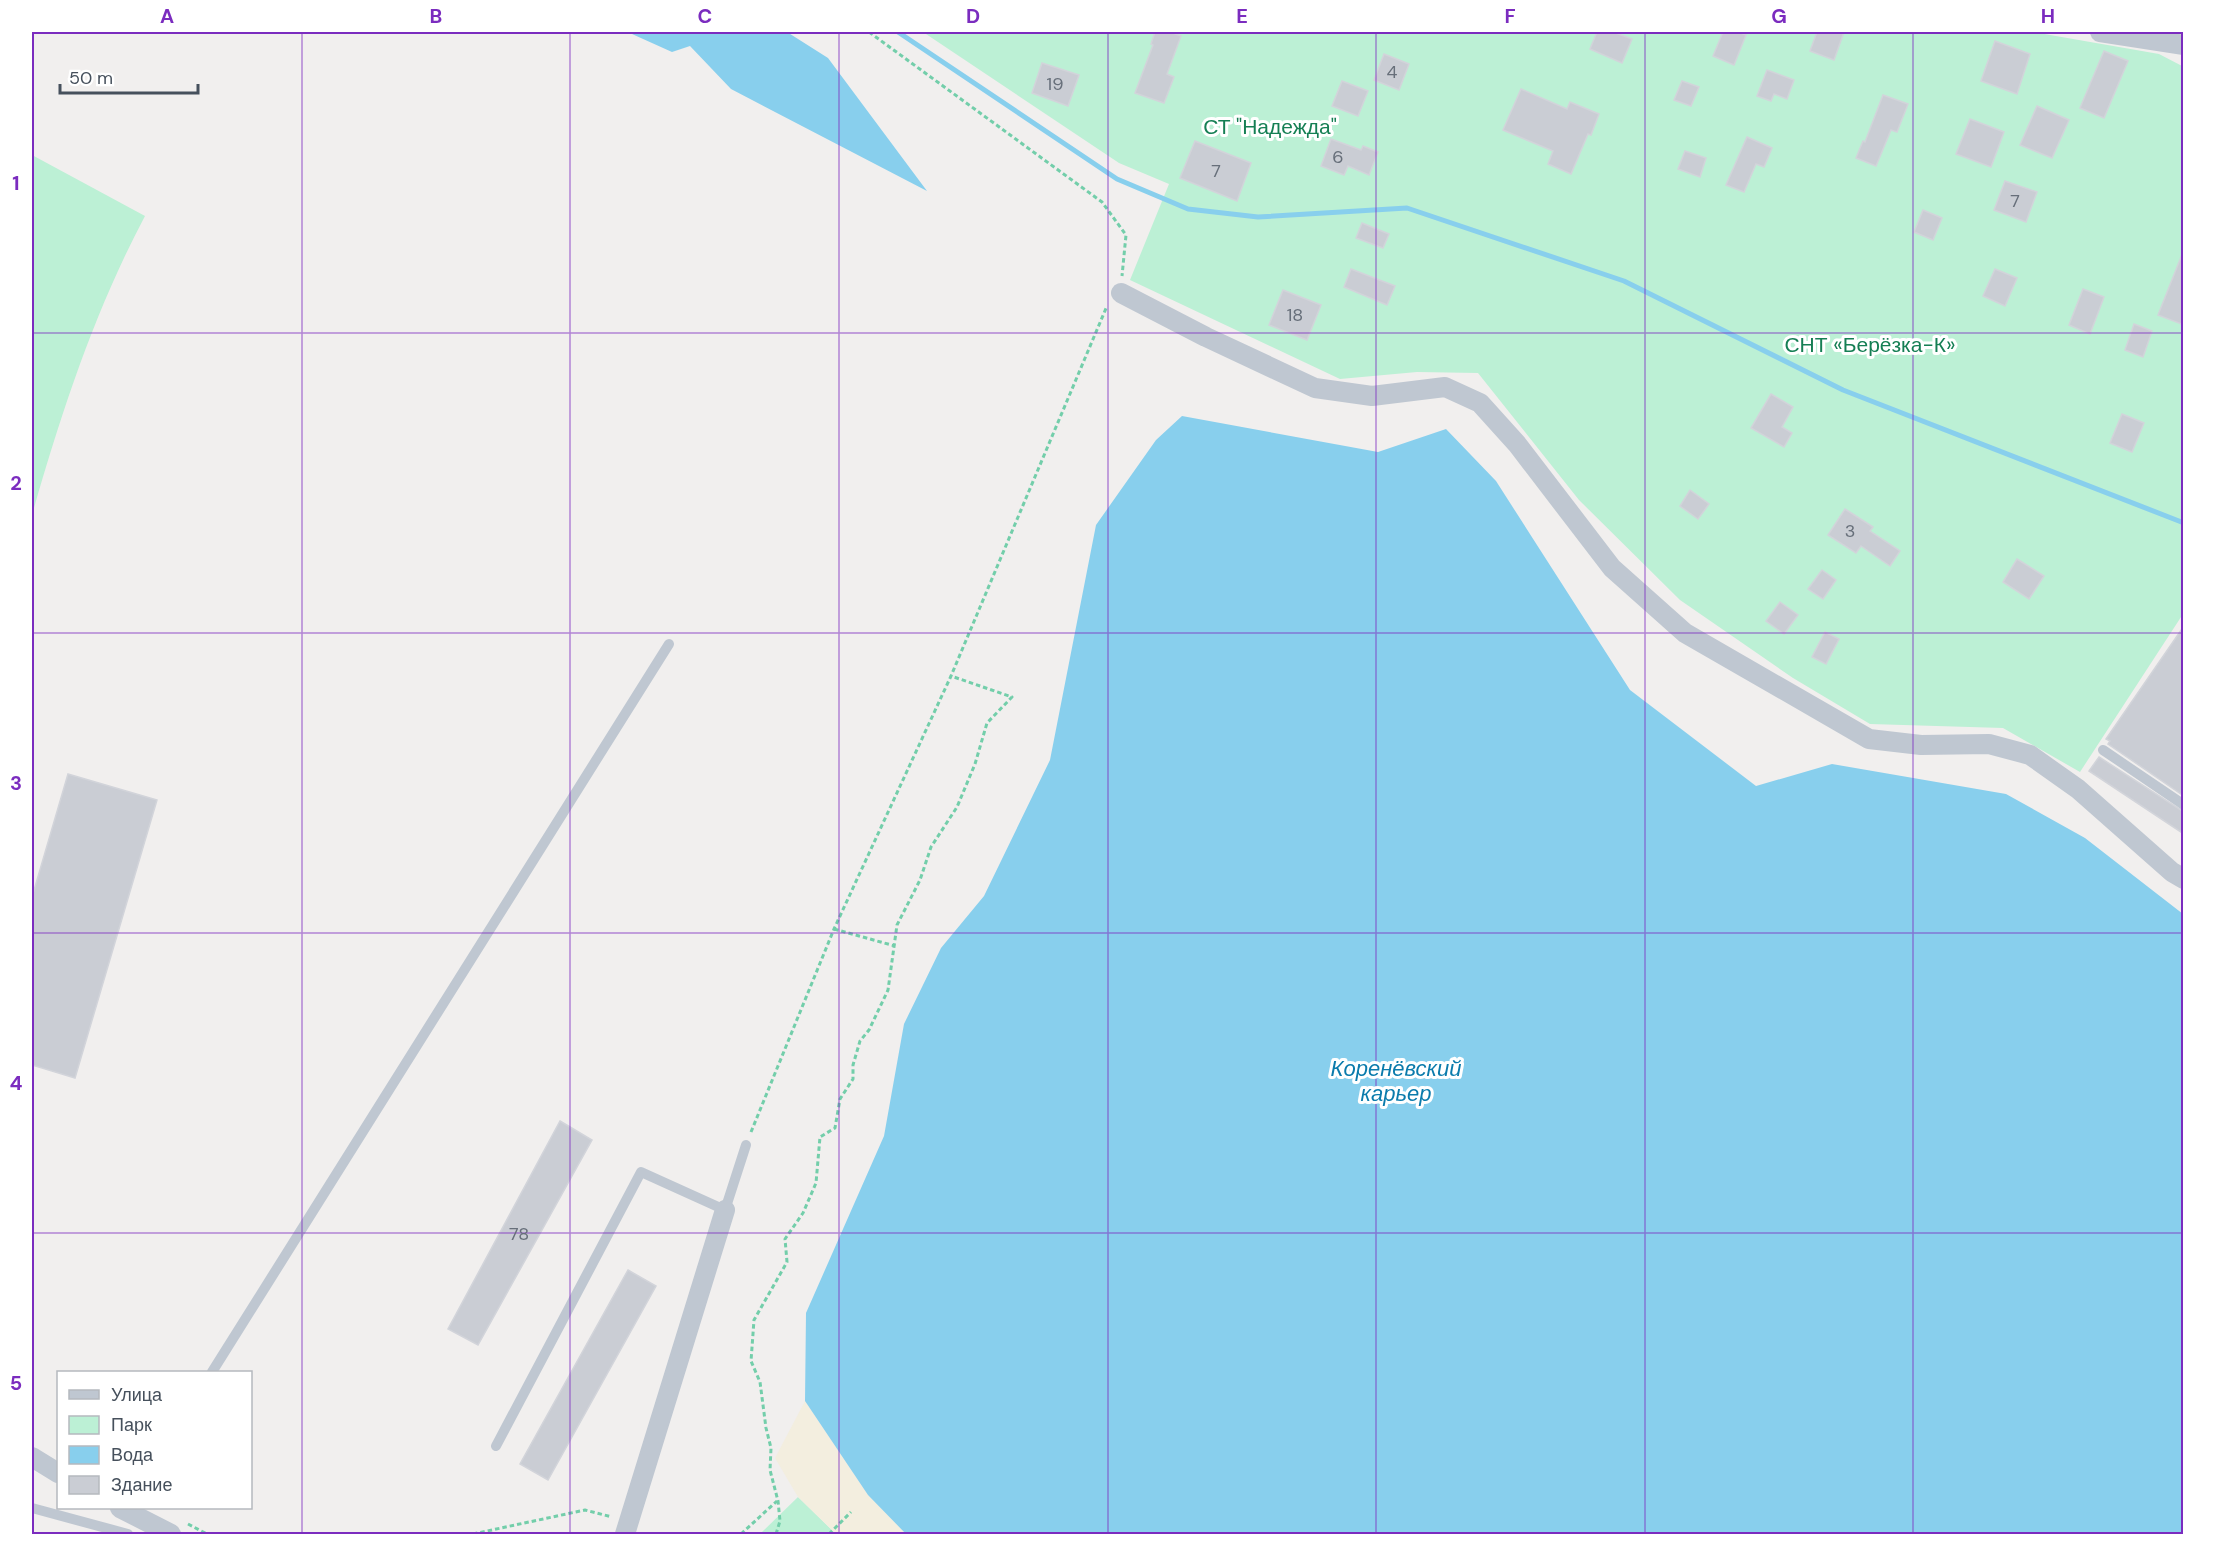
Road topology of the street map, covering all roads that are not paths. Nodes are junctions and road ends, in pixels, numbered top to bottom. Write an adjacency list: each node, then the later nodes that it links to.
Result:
1 (2100, 32): 2 (street)
2 (2184, 45)
3 (1121, 293): 7 (street)
4 (669, 644): 10 (lane)
5 (2103, 750): 6 (lane)
6 (2184, 805)
7 (2184, 879)
8 (746, 1144): 9 (lane)
9 (725, 1210): 11 (lane); 16 (street)
10 (213, 1371)
11 (496, 1446)
12 (32, 1457): 13 (street)
13 (57, 1472)
14 (32, 1508): 17 (lane)
15 (126, 1509): 18 (street)
16 (627, 1528)
17 (128, 1534)
18 (171, 1534)

